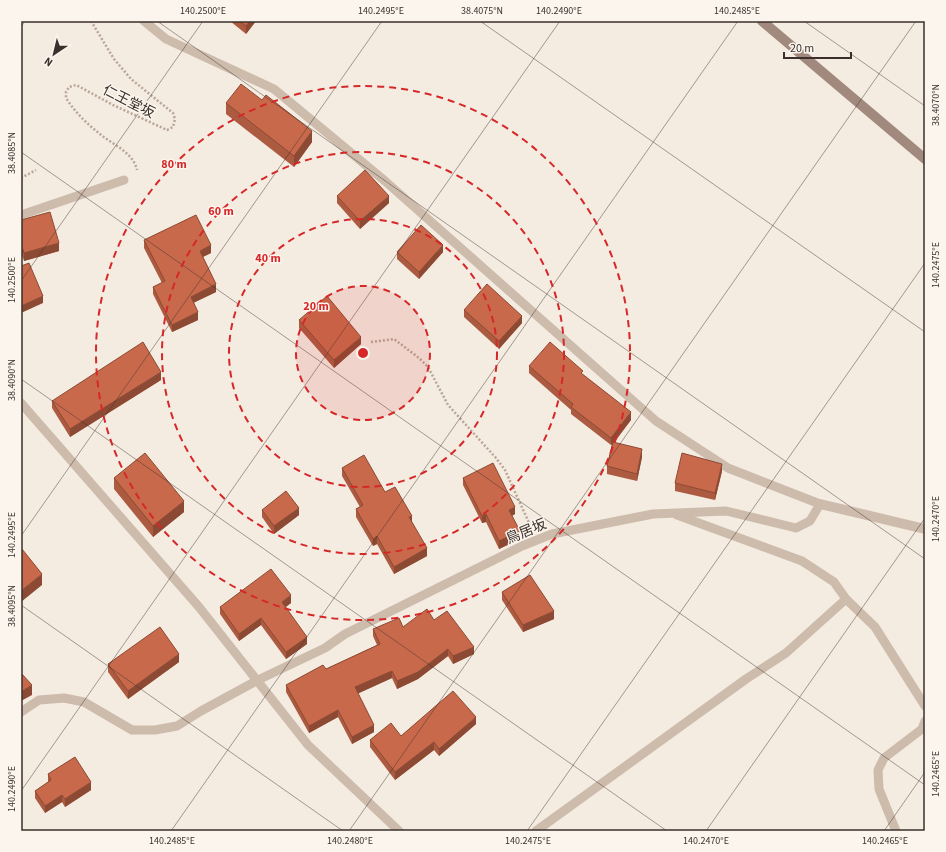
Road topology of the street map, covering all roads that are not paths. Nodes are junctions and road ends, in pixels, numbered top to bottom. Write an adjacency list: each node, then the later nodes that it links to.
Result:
1 (144, 21): 7 (lane)
2 (762, 21): 3 (main road)
3 (925, 159)
4 (124, 180): 5 (lane)
5 (21, 215)
6 (21, 403): 11 (lane)
7 (820, 504): 8 (lane, 鳥居坂); 9 (street)
8 (672, 513): 10 (lane); 11 (lane, 鳥居坂)
9 (925, 529)
10 (846, 599): 12 (lane); 16 (lane)
11 (258, 680): 13 (lane, 鳥居坂); 15 (lane)
12 (925, 706)
13 (21, 712)
14 (925, 721): 17 (lane)
15 (399, 831)
16 (536, 831)
17 (896, 831)

